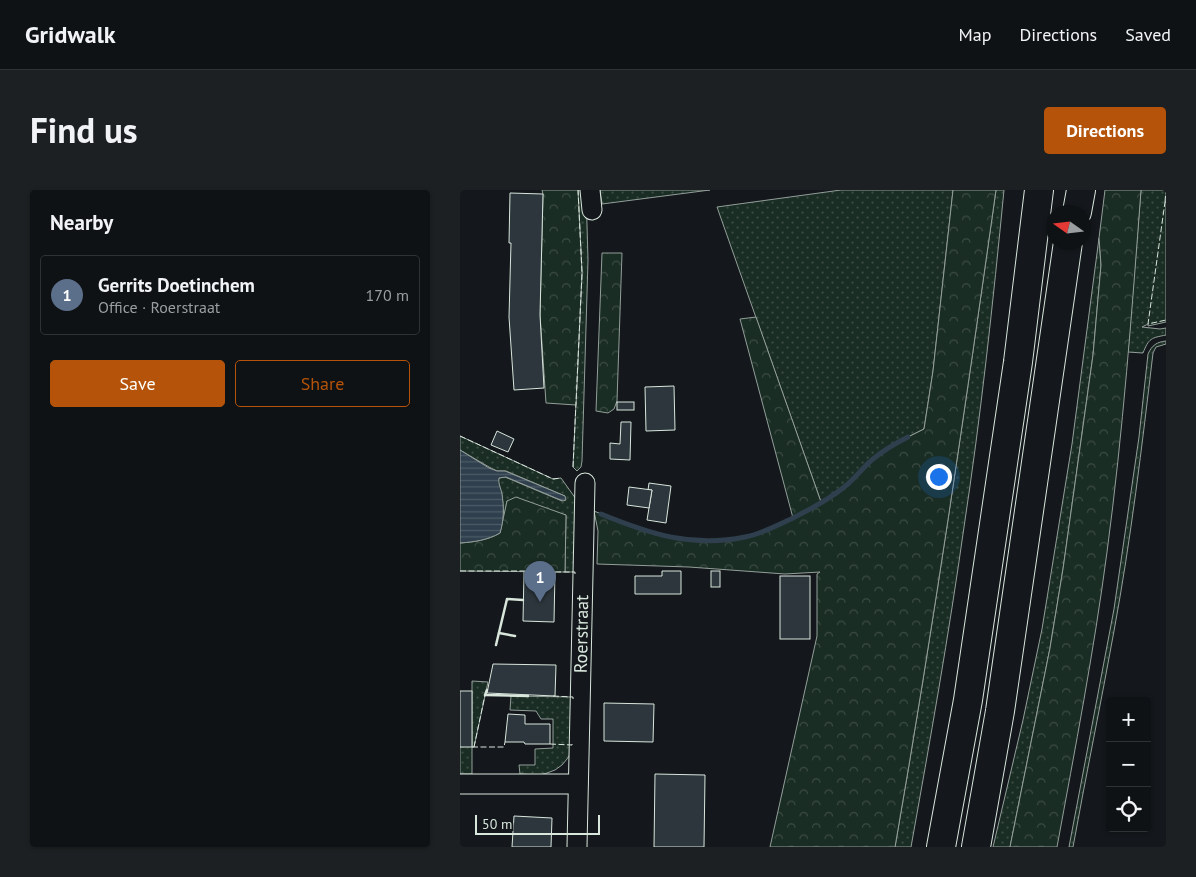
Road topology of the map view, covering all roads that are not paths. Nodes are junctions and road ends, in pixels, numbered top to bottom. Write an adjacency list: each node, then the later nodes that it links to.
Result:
1 (590, 190): 8 (street)
2 (1024, 190): 10 (highway)
3 (1039, 190): 10 (highway)
4 (1074, 190): 6 (highway)
5 (1082, 190): 7 (highway)
6 (1072, 205)
7 (1079, 205)
8 (592, 210)
9 (1068, 250): 16 (highway)
10 (1018, 362): 15 (highway)
11 (585, 483): 13 (street, Roerstraat)
12 (460, 784): 13 (street)
13 (578, 784): 14 (street, Roerstraat)
14 (577, 847)
15 (941, 847)
16 (976, 847)

